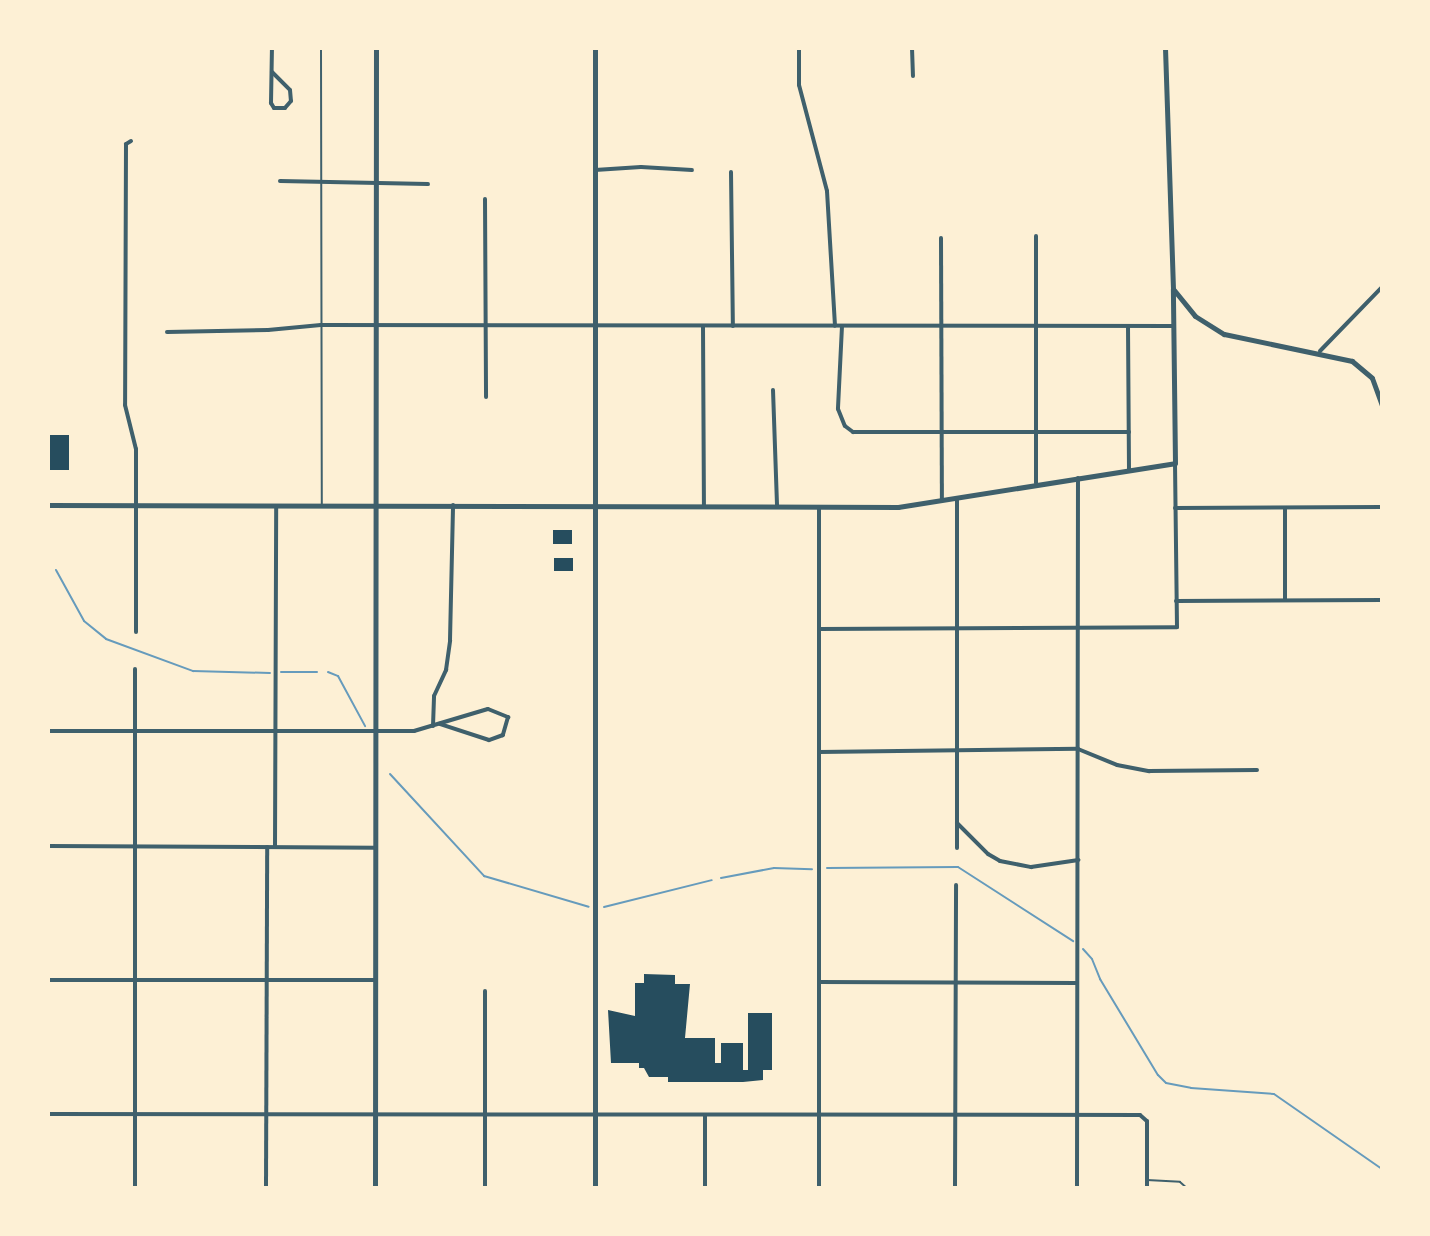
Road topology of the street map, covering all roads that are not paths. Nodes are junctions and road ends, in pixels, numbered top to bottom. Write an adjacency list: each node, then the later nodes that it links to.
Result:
1 (272, 48): 8 (street)
2 (321, 48): 15 (lane)
3 (376, 48): 16 (street)
4 (595, 48): 11 (street)
5 (799, 48): 30 (street)
6 (912, 48): 9 (street)
7 (1165, 48): 22 (street)
8 (272, 72): 8 (street)
9 (913, 76)
10 (131, 141): 50 (street)
11 (595, 170): 12 (street); 27 (street)
12 (692, 170)
13 (731, 172): 29 (street)
14 (280, 181): 15 (street)
15 (321, 184): 16 (street); 23 (lane)
16 (376, 184): 17 (street); 25 (street)
17 (428, 184)
18 (485, 199): 26 (street)
19 (1036, 236): 24 (street)
20 (941, 238): 32 (street)
21 (1382, 287): 36 (street)
22 (1173, 289): 34 (street); 36 (street)
23 (321, 325): 25 (street); 35 (street); 53 (lane)
24 (1036, 325): 32 (street); 33 (street); 40 (street)
25 (376, 326): 26 (street); 54 (street)
26 (486, 326): 27 (street); 38 (street)
27 (595, 326): 28 (street); 59 (street)
28 (703, 326): 29 (street); 55 (street)
29 (733, 326): 30 (street)
30 (835, 326): 31 (street)
31 (842, 326): 32 (street); 42 (street)
32 (941, 326): 42 (street)
33 (1128, 326): 34 (street); 41 (street)
34 (1173, 326): 43 (street)
35 (167, 332)
36 (1320, 351): 39 (street)
37 (773, 390): 56 (street)
38 (486, 397)
39 (1382, 406)
40 (1036, 432): 41 (street); 42 (street); 46 (street)
41 (1129, 432): 44 (street)
42 (941, 433): 48 (street)
43 (1175, 463): 44 (street); 60 (street)
44 (1129, 470): 45 (street)
45 (1078, 477): 46 (street); 65 (street)
46 (1036, 483): 47 (street)
47 (957, 499): 48 (street); 67 (street)
48 (942, 502): 57 (street)
49 (48, 505): 50 (street)
50 (136, 505): 52 (street); 68 (street)
51 (453, 505): 54 (street); 59 (street); 71 (street)
52 (276, 506): 53 (street); 75 (street)
53 (322, 506): 54 (street)
54 (376, 506): 74 (street)
55 (704, 507): 56 (street); 59 (street)
56 (777, 507): 57 (street)
57 (819, 507): 66 (street)
58 (1382, 507): 61 (street)
59 (595, 508): 102 (street)
60 (1175, 508): 61 (street); 64 (street)
61 (1285, 508): 62 (street)
62 (1285, 600): 63 (street); 64 (street)
63 (1382, 600)
64 (1176, 601): 65 (street)
65 (1078, 628): 67 (street); 76 (street)
66 (819, 629): 67 (street); 78 (street)
67 (957, 629): 77 (street)
68 (136, 632)
69 (135, 669): 73 (street)
70 (440, 724): 70 (street); 71 (street)
71 (433, 726): 74 (street)
72 (48, 731): 73 (street)
73 (135, 731): 75 (street); 82 (street)
74 (376, 731): 75 (street); 85 (street)
75 (275, 732): 84 (street)
76 (1078, 749): 77 (street); 79 (street); 87 (street)
77 (957, 751): 78 (street); 80 (street)
78 (819, 752): 93 (street)
79 (1257, 770)
80 (957, 823): 86 (street); 87 (street)
81 (48, 846): 82 (street)
82 (135, 846): 83 (street); 90 (street)
83 (267, 847): 84 (street); 91 (street)
84 (275, 847): 85 (street)
85 (376, 848): 92 (street)
86 (957, 848)
87 (1078, 860): 95 (street)
88 (956, 885): 94 (street)
89 (48, 980): 90 (street)
90 (134, 980): 91 (street); 98 (street)
91 (267, 980): 92 (street); 99 (street)
92 (376, 980): 100 (street)
93 (819, 982): 94 (street); 104 (street)
94 (955, 982): 95 (street); 106 (street)
95 (1078, 983): 105 (street)
96 (485, 991): 101 (street)
97 (48, 1114): 98 (street)
98 (135, 1114): 99 (street); 108 (street)
99 (267, 1115): 100 (street); 109 (street)
100 (375, 1115): 101 (street); 110 (street)
101 (485, 1115): 102 (street); 111 (street)
102 (595, 1115): 103 (street); 112 (street)
103 (705, 1115): 104 (street); 113 (street)
104 (819, 1115): 106 (street); 114 (street)
105 (1077, 1115): 106 (street); 107 (street); 116 (street)
106 (955, 1116): 115 (street)
107 (1147, 1180): 117 (street); 118 (lane)
108 (135, 1188)
109 (266, 1188)
110 (375, 1188)
111 (485, 1188)
112 (595, 1188)
113 (705, 1188)
114 (819, 1188)
115 (955, 1188)
116 (1077, 1188)
117 (1147, 1188)
118 (1187, 1188)

